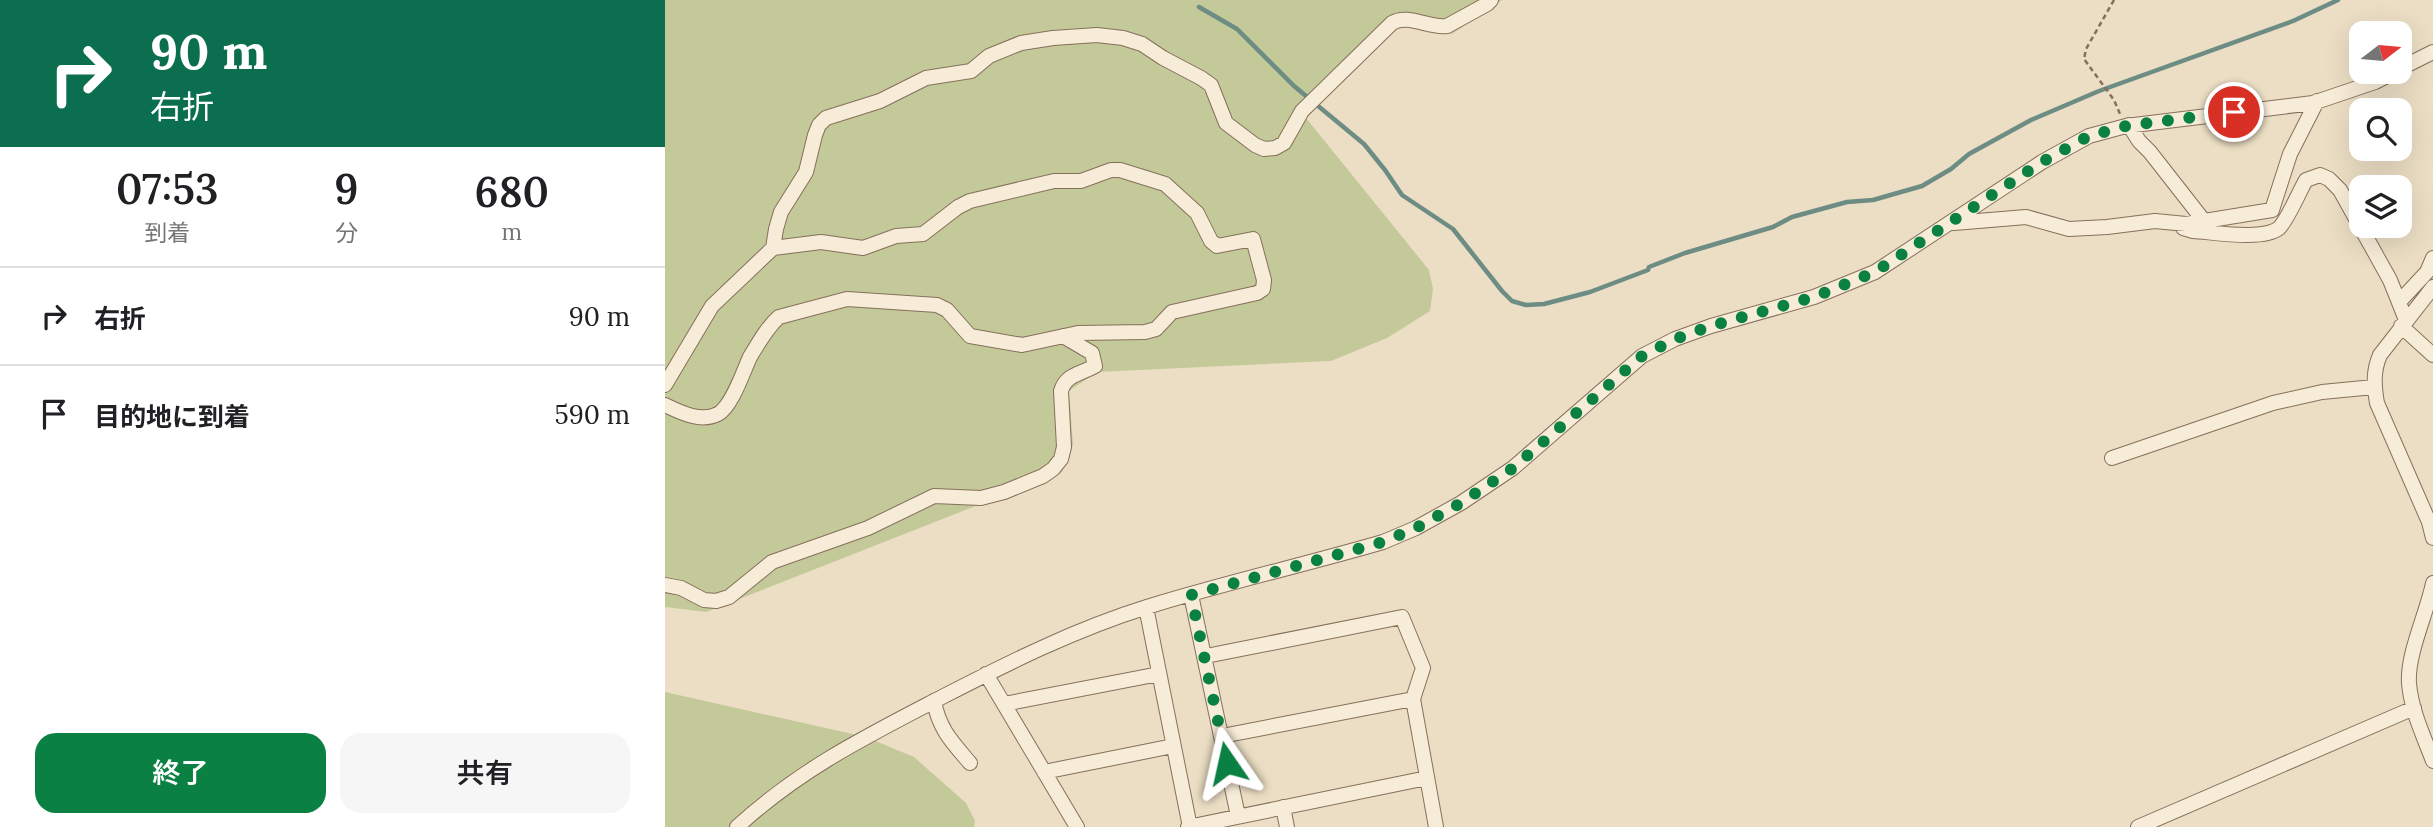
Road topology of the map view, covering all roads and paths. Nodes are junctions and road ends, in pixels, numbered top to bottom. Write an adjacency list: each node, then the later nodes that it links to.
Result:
1 (1490, 0): 11 (street)
2 (2114, 0): 7 (path)
3 (2433, 52): 4 (street)
4 (2412, 63)
5 (2369, 84): 6 (street)
6 (2317, 101): 7 (street); 8 (street)
7 (2127, 125): 8 (street); 10 (street)
8 (2204, 221): 9 (street)
9 (2169, 222): 10 (street); 14 (street)
10 (1951, 223): 25 (street)
11 (773, 248): 16 (street); 18 (street)
12 (2433, 258): 14 (street)
13 (2433, 287): 15 (street)
14 (2399, 302): 15 (street)
15 (2403, 323): 17 (street); 19 (street)
16 (1063, 336): 20 (street); 24 (street)
17 (2433, 355)
18 (665, 385)
19 (2374, 387): 21 (street); 22 (street)
20 (665, 405)
21 (2112, 458)
22 (2433, 538)
23 (2433, 583): 27 (street)
24 (665, 585)
25 (1191, 595): 26 (street); 28 (street)
26 (1146, 607): 29 (street); 30 (street)
27 (2430, 609): 35 (street)
28 (1206, 656): 31 (street); 36 (street)
29 (986, 674): 32 (street); 33 (street)
30 (1159, 674): 33 (street); 37 (street)
31 (1413, 699): 36 (street); 41 (street)
32 (933, 701): 39 (street); 44 (street)
33 (1004, 704): 40 (street)
34 (2433, 711): 35 (street)
35 (2416, 712): 38 (street); 49 (street)
36 (1222, 736): 43 (street)
37 (1173, 746): 40 (street); 46 (street)
38 (2433, 761)
39 (970, 763)
40 (1045, 772): 45 (street)
41 (1427, 778): 42 (street); 48 (street)
42 (1283, 807): 43 (street); 47 (street)
43 (1238, 816): 46 (street)
44 (737, 827)
45 (1077, 827)
46 (1189, 827)
47 (1287, 827)
48 (1436, 827)
49 (2138, 827)

